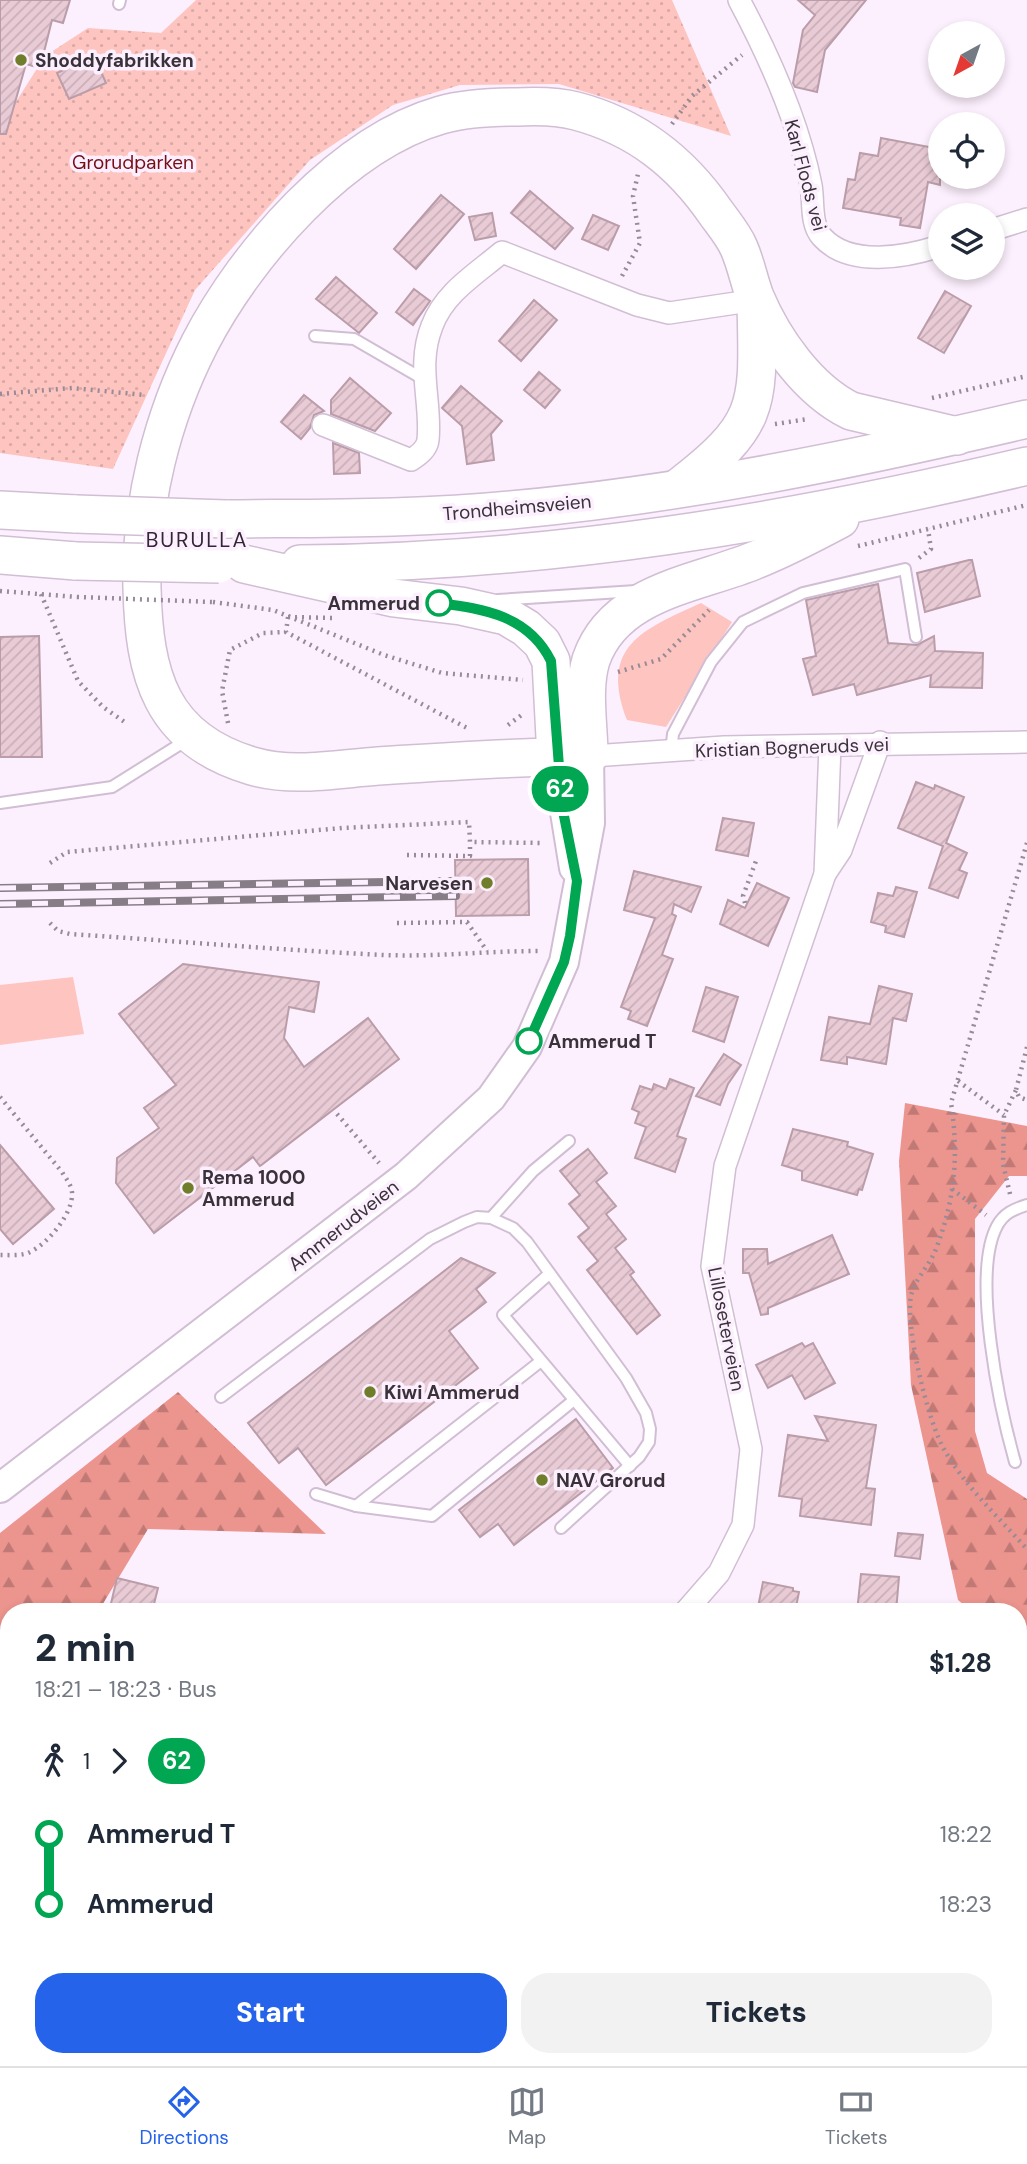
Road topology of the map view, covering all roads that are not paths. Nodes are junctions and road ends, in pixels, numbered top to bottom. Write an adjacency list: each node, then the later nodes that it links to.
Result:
1 (739, 0): 3 (street, Karl Flods vei)
2 (752, 0): 3 (lane)
3 (756, 32): 6 (street, Karl Flods vei)
4 (1027, 219): 5 (street)
5 (1005, 226)
6 (928, 250)
7 (756, 300): 9 (street); 12 (highway); 14 (highway); 22 (highway)
8 (315, 336): 9 (lane)
9 (423, 379): 11 (street)
10 (1027, 419): 12 (highway, Trondheimsveien)
11 (323, 425)
12 (957, 436): 14 (highway, Trondheimsveien)
13 (1027, 466): 15 (highway)
14 (674, 491): 16 (highway, Trondheimsveien, bridge)
15 (877, 501): 18 (highway); 19 (highway)
16 (0, 510)
17 (0, 555): 18 (highway, bridge)
18 (231, 564): 20 (highway)
19 (670, 588): 20 (lane); 27 (highway)
20 (461, 606): 27 (highway)
21 (916, 637): 26 (lane)
22 (192, 737): 27 (highway); 28 (lane)
23 (880, 742): 24 (street, Kristian Bogneruds vei); 25 (street, Kristian Bogneruds vei); 29 (street, Lilloseterveien)
24 (1027, 742)
25 (830, 746): 26 (street, Kristian Bogneruds vei); 29 (street, Lilloseterveien)
26 (671, 752): 27 (street, Kristian Bogneruds vei)
27 (573, 757): 39 (street, Ammerudveien)
28 (0, 803)
29 (825, 874): 43 (street, Lilloseterveien)
30 (569, 1142): 32 (lane)
31 (1027, 1205): 37 (lane)
32 (491, 1218): 33 (lane); 35 (lane)
33 (549, 1274): 34 (lane); 38 (lane)
34 (541, 1361): 36 (lane); 41 (lane)
35 (222, 1397)
36 (574, 1400): 38 (lane); 41 (lane)
37 (1015, 1462)
38 (630, 1466): 42 (lane)
39 (0, 1488)
40 (316, 1494): 41 (lane)
41 (356, 1506)
42 (561, 1528)
43 (693, 1603)

